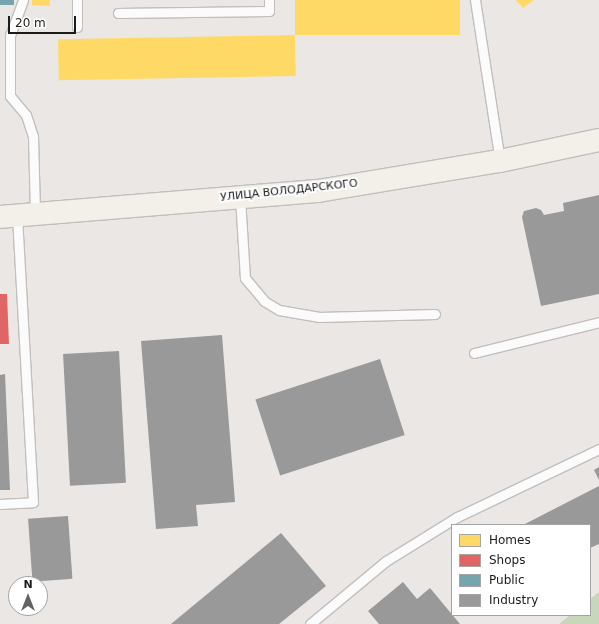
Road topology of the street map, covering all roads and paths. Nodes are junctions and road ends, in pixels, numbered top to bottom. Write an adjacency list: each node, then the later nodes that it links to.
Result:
1 (23, 0): 10 (lane)
2 (77, 0): 6 (lane)
3 (269, 0): 5 (lane)
4 (475, 0): 8 (lane)
5 (118, 13)
6 (77, 27)
7 (599, 140): 8 (main road, УЛИЦА ВОЛОДАРСКОГО)
8 (500, 161): 9 (main road, УЛИЦА ВОЛОДАРСКОГО)
9 (240, 198): 10 (main road, УЛИЦА ВОЛОДАРСКОГО); 11 (lane)
10 (18, 216): 15 (lane)
11 (435, 314)
12 (599, 322): 13 (lane)
13 (474, 353)
14 (599, 449): 16 (lane)
15 (0, 504)
16 (310, 624)

